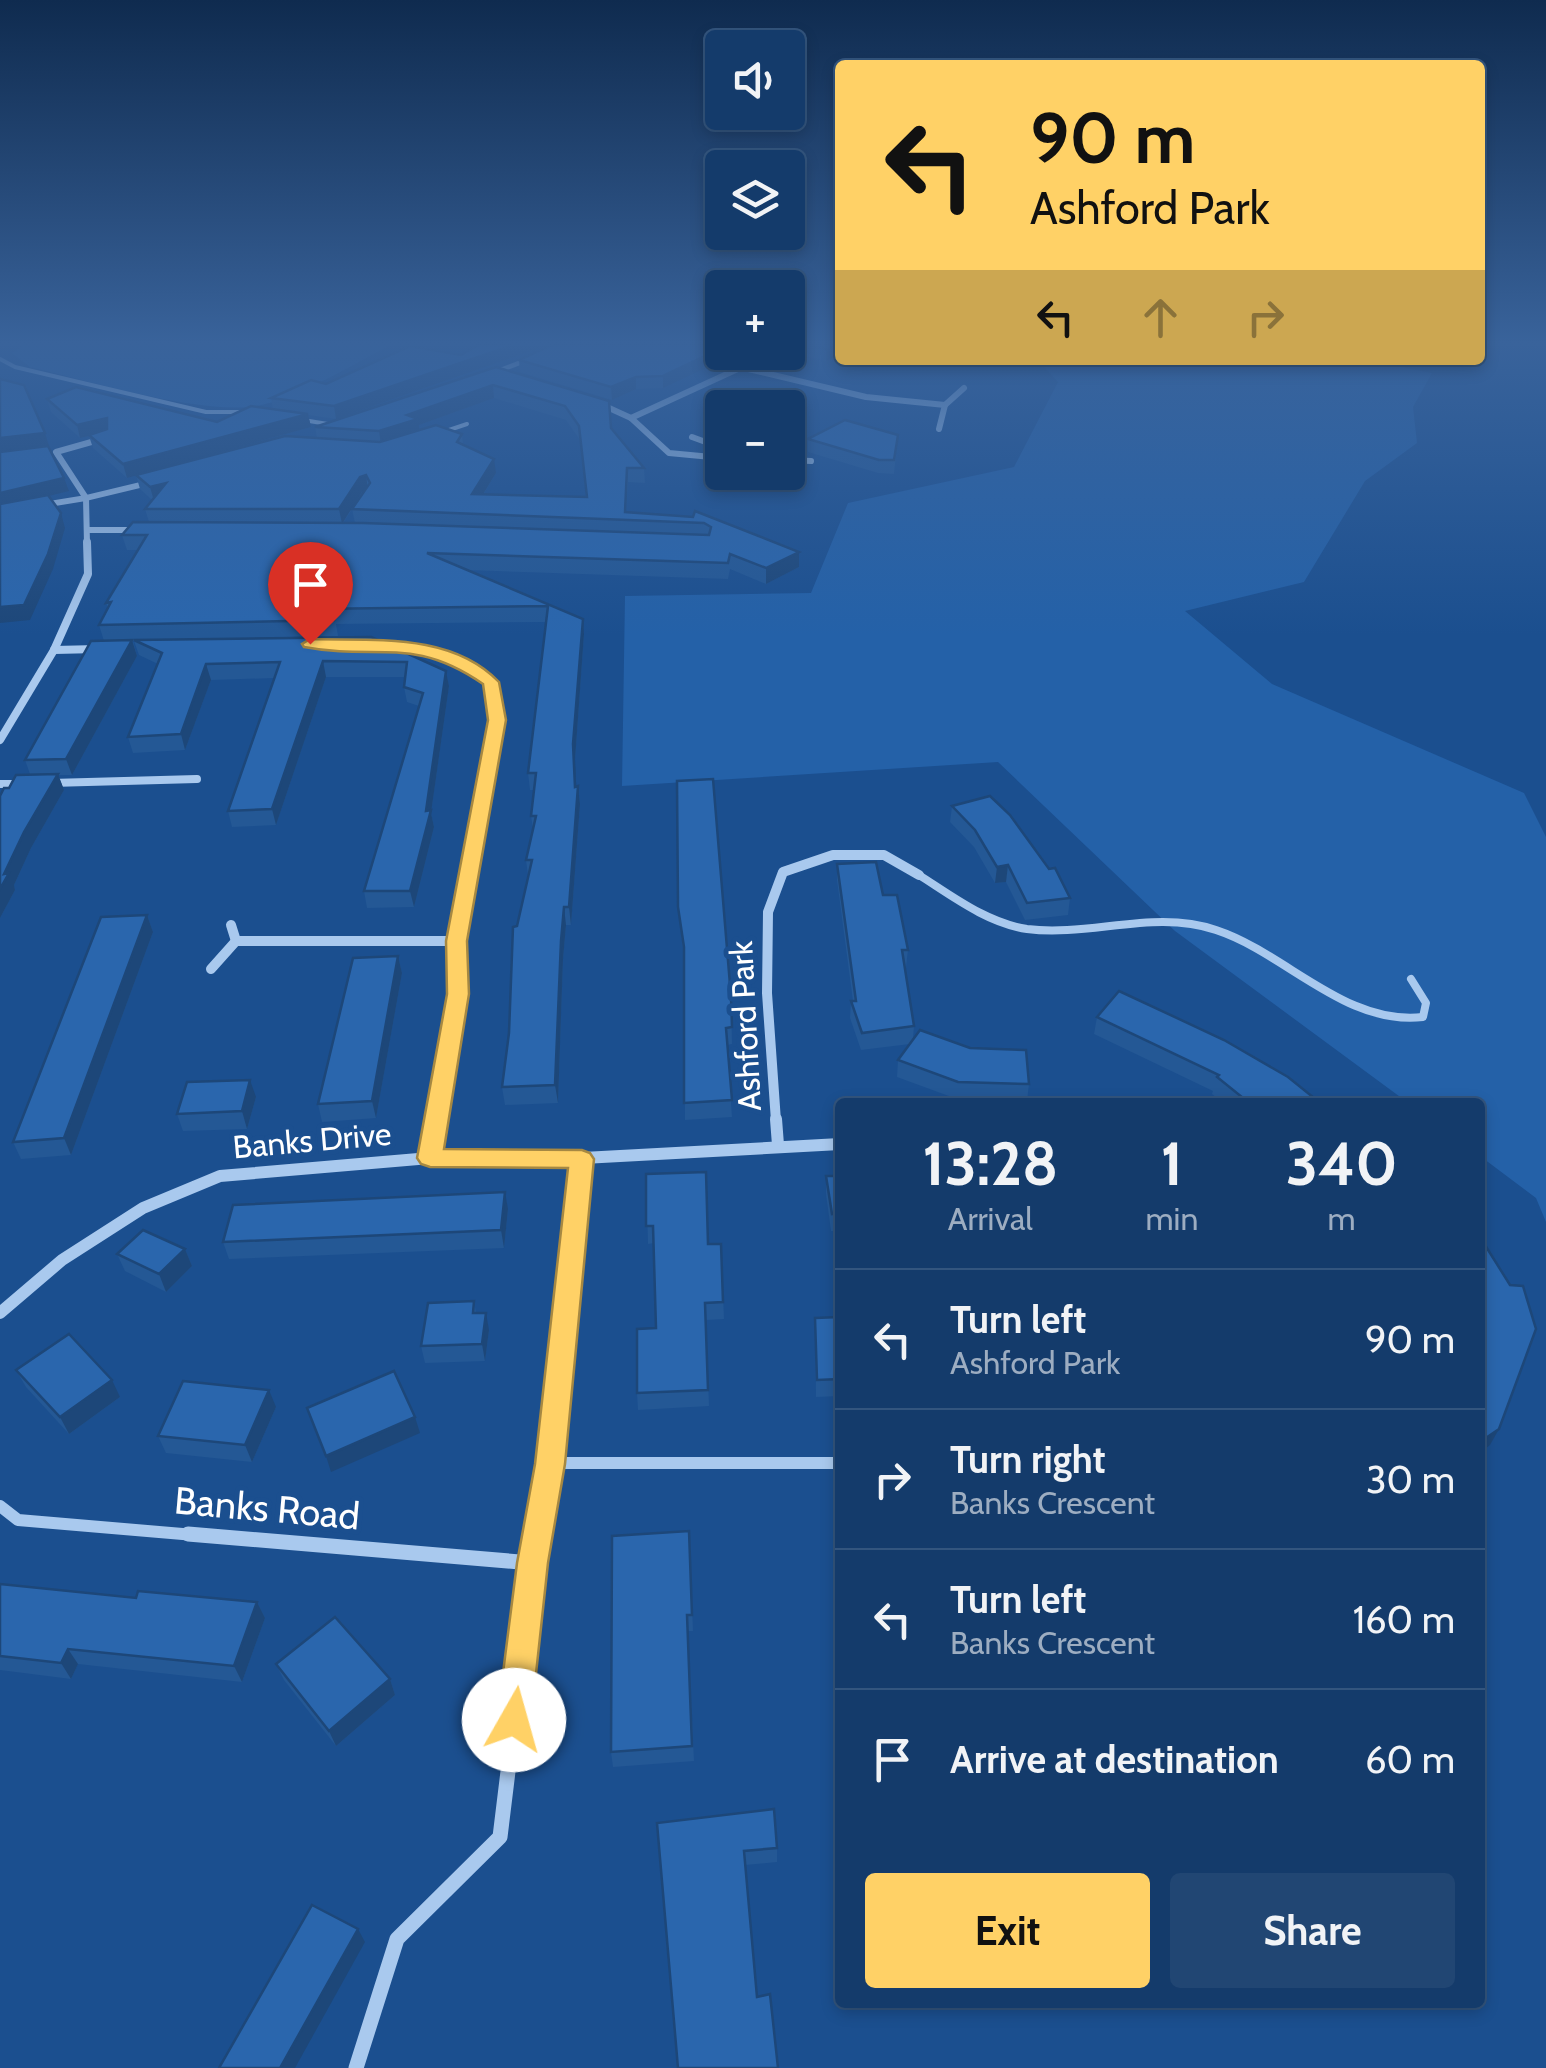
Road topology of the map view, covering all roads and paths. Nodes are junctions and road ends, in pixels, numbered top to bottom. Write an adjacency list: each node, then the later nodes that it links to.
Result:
1 (92, 442): 3 (street)
2 (650, 442): 5 (street)
3 (56, 452): 4 (street); 9 (street)
4 (38, 455)
5 (705, 457)
6 (805, 461): 7 (street)
7 (811, 461)
8 (176, 476): 9 (street)
9 (86, 498): 10 (street); 11 (street)
10 (0, 512)
11 (88, 530): 12 (street); 15 (street)
12 (139, 530)
13 (364, 644): 22 (street)
14 (112, 648): 15 (street)
15 (54, 650): 16 (street)
16 (0, 740)
17 (198, 779): 18 (street)
18 (0, 784)
19 (919, 876): 24 (lane); 26 (street, Ashford Park)
20 (231, 925): 21 (street)
21 (236, 941): 22 (street); 23 (street)
22 (456, 941): 27 (street)
23 (211, 969)
24 (1411, 979)
25 (835, 1144): 26 (street, Ashford Park)
26 (778, 1146): 28 (street, Ashford Park)
27 (430, 1158): 29 (street, Banks Drive); 30 (street, Banks Drive)
28 (582, 1159): 29 (street, Ashford Park); 32 (street)
29 (475, 1160)
30 (0, 1312)
31 (835, 1463): 32 (street)
32 (550, 1464): 34 (street)
33 (0, 1506): 34 (street, Banks Road)
34 (532, 1563): 35 (street)
35 (356, 2068)

